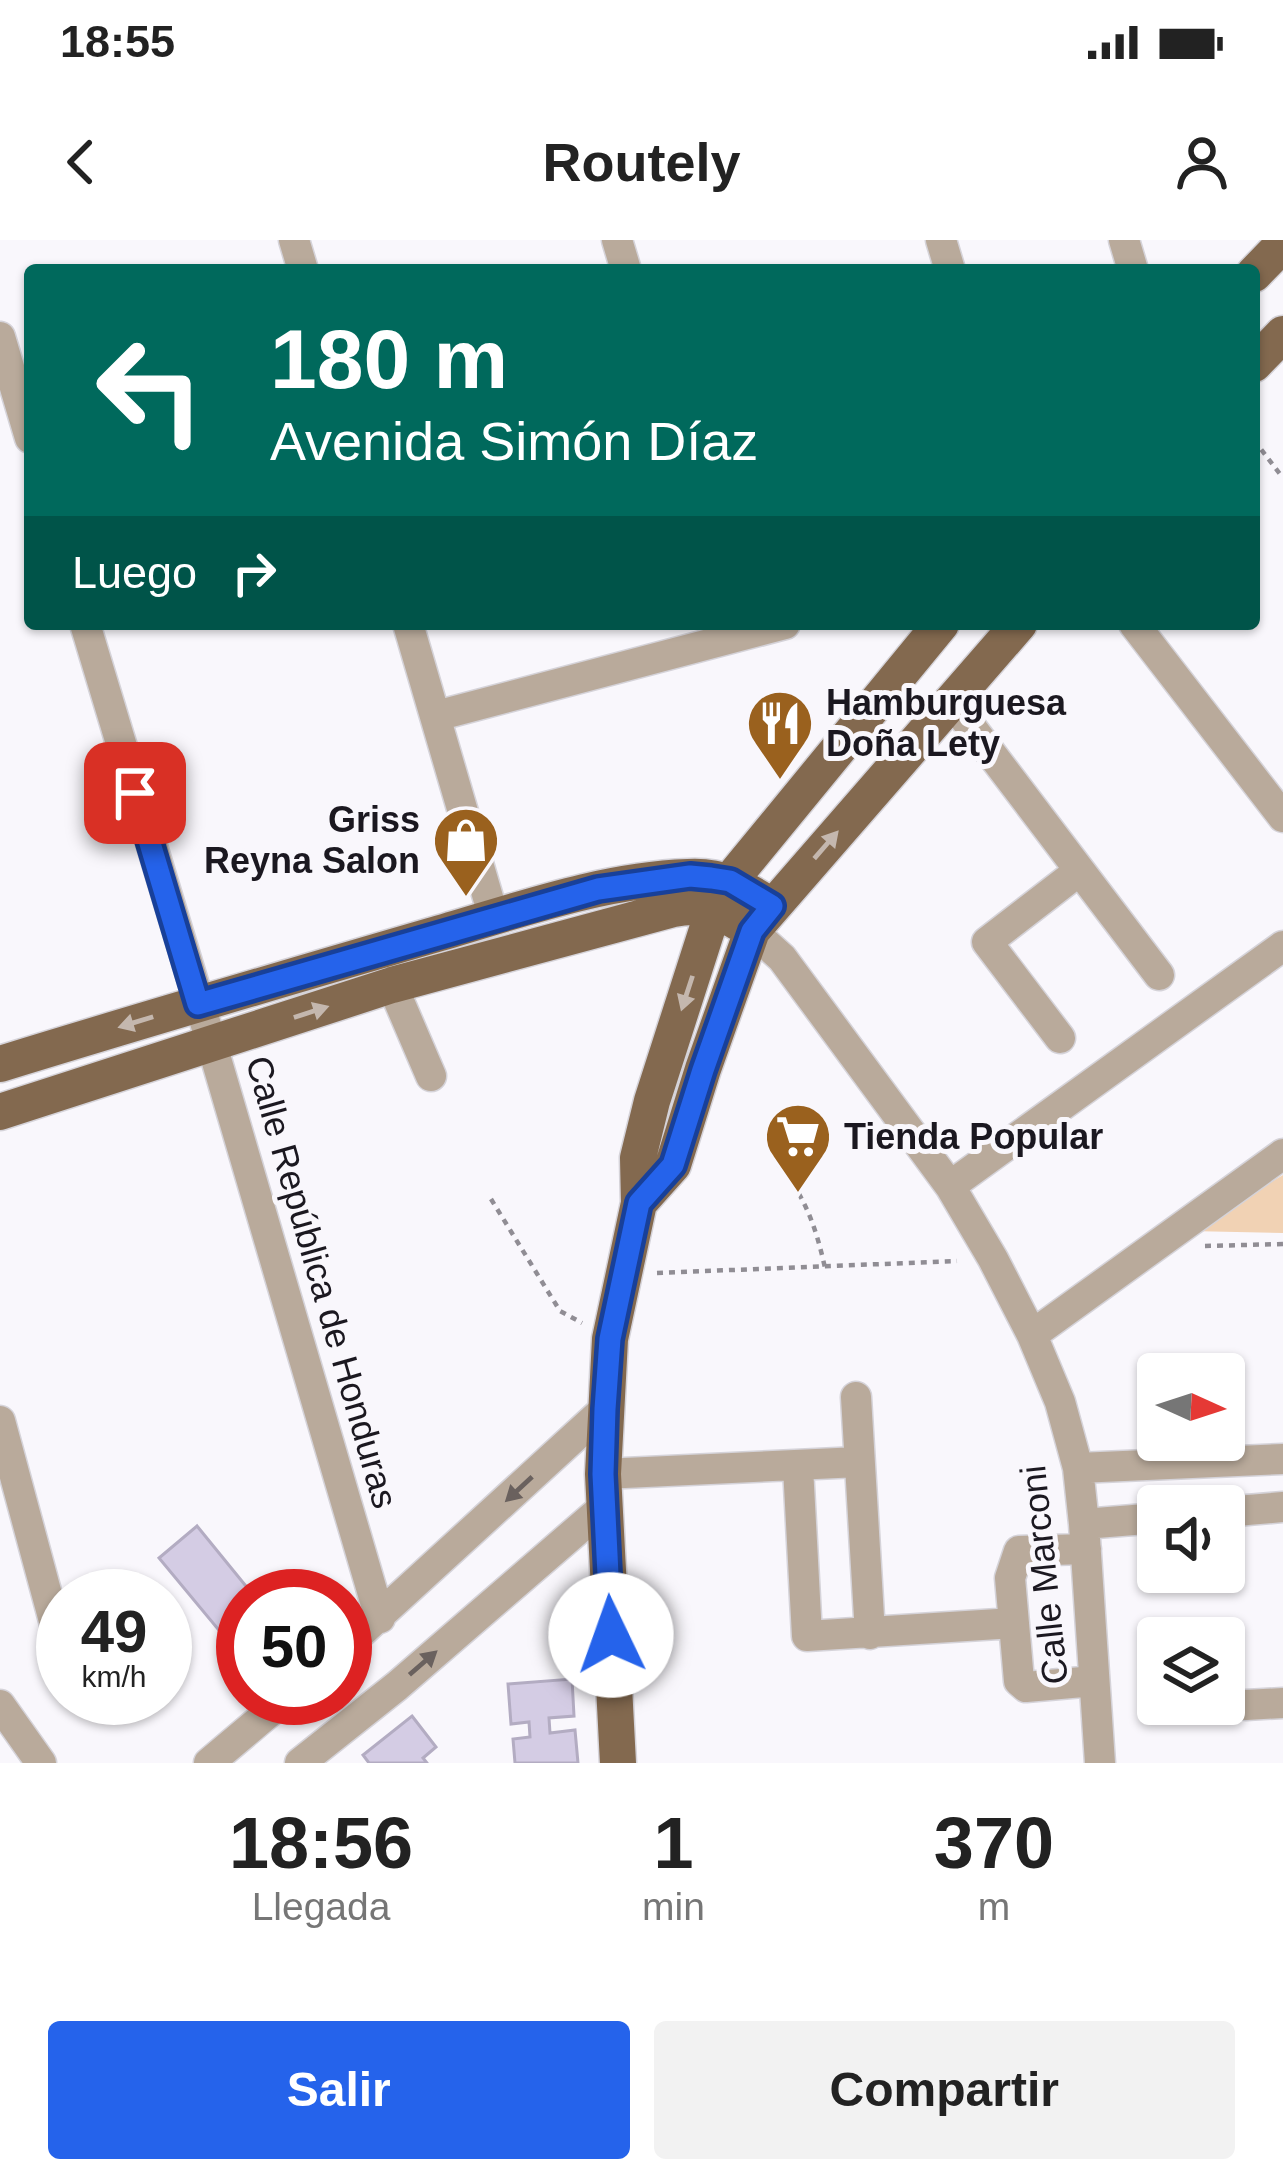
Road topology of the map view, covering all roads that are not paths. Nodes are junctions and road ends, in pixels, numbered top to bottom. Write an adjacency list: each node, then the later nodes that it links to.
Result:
1 (1283, 242): 2 (main road)
2 (1260, 267)
3 (1283, 334): 5 (main road)
4 (0, 337): 6 (street)
5 (1260, 358)
6 (24, 418)
7 (87, 630): 23 (street, Calle República de Honduras)
8 (410, 630): 14 (street)
9 (732, 630): 14 (street)
10 (936, 630): 17 (main road)
11 (1014, 630): 13 (main road)
12 (1139, 630): 15 (street)
13 (952, 702): 16 (street); 19 (main road, one-way to 13)
14 (436, 716): 18 (street)
15 (1283, 817)
16 (1079, 872): 21 (street); 24 (street)
17 (722, 894): 18 (main road); 19 (main road); 22 (main road); 31 (main road, one-way to 31)
18 (494, 918): 23 (main road)
19 (762, 918): 30 (street, Calle Marconi); 31 (main road)
20 (1283, 946): 30 (street)
21 (1159, 975)
22 (392, 985): 25 (main road, one-way to 22); 27 (street)
23 (198, 1004): 25 (street, Calle República de Honduras); 26 (main road, one-way to 26)
24 (1060, 1038)
25 (212, 1045): 28 (main road); 46 (street, Calle República de Honduras)
26 (0, 1064)
27 (430, 1076)
28 (0, 1112)
29 (1283, 1154): 32 (street)
30 (950, 1186): 32 (street, Calle Marconi)
31 (639, 1203): 34 (main road)
32 (1032, 1335): 39 (street, Calle Marconi)
33 (856, 1397): 37 (street)
34 (605, 1409): 40 (main road); 46 (street, one-way to 46)
35 (0, 1421): 45 (street)
36 (1283, 1459): 39 (street)
37 (860, 1462): 38 (street); 49 (street)
38 (798, 1467): 40 (street); 49 (street)
39 (1078, 1468): 44 (street, Calle Marconi)
40 (604, 1491): 57 (street, one-way to 40); 58 (main road)
41 (1283, 1507): 42 (street)
42 (1245, 1510)
43 (1137, 1523): 44 (street)
44 (1085, 1537): 47 (street); 50 (street, Calle Marconi)
45 (40, 1569)
46 (380, 1618): 48 (street)
47 (1014, 1623): 49 (street); 50 (street)
48 (372, 1625)
49 (870, 1634)
50 (1094, 1681): 59 (street, Calle Marconi)
51 (1283, 1703): 53 (street)
52 (0, 1705): 55 (street)
53 (1246, 1705)
54 (254, 1725): 56 (street)
55 (41, 1763)
56 (209, 1763)
57 (300, 1763)
58 (618, 1763)
59 (1100, 1763)

